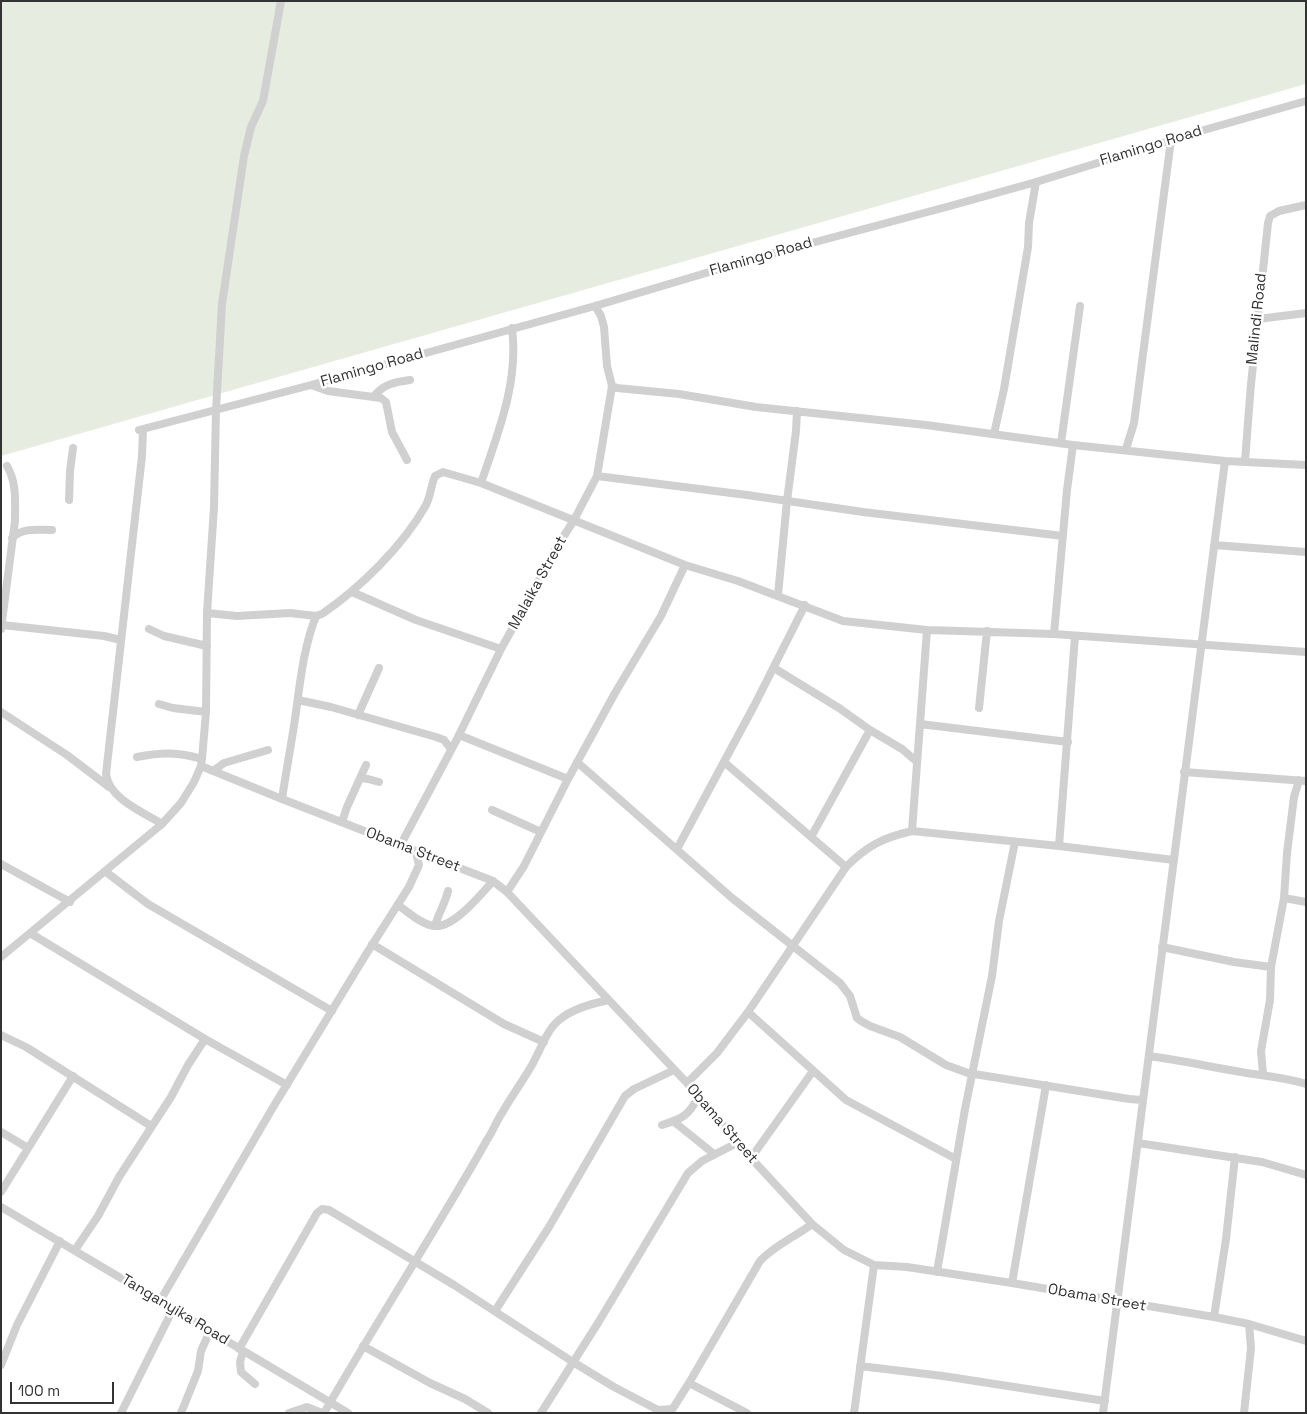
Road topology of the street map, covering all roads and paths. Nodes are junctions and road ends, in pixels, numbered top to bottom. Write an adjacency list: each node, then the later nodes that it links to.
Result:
1 (281, 1): 15 (street)
2 (1306, 101): 3 (street, Flamingo Road)
3 (1171, 140): 4 (street, Flamingo Road); 21 (street)
4 (1036, 182): 6 (street, Flamingo Road); 17 (street)
5 (1306, 205): 9 (street, Malindi Road)
6 (595, 306): 10 (street, Flamingo Road); 13 (street, Malaika Street)
7 (1080, 306): 18 (street)
8 (1306, 313): 9 (street)
9 (1258, 320): 24 (street, Malindi Road)
10 (512, 328): 12 (street, Flamingo Road); 28 (street)
11 (410, 380): 14 (street)
12 (311, 385): 14 (street); 15 (street, Flamingo Road)
13 (612, 386): 16 (street); 27 (street, Malaika Street)
14 (374, 396): 22 (street)
15 (216, 410): 42 (street); 50 (street, Flamingo Road)
16 (797, 411): 17 (street); 30 (street)
17 (994, 434): 18 (street)
18 (1061, 443): 19 (street)
19 (1073, 444): 21 (street); 33 (street)
20 (73, 448): 29 (street)
21 (1126, 449): 23 (street)
22 (407, 460)
23 (1225, 460): 24 (street); 35 (street)
24 (1244, 461): 25 (street)
25 (1306, 465)
26 (7, 466): 34 (street)
27 (597, 476): 30 (street); 31 (street, Malaika Street)
28 (481, 483): 31 (street); 39 (street)
29 (69, 500)
30 (787, 501): 33 (street); 40 (street)
31 (574, 520): 38 (street); 53 (street, Malaika Street)
32 (52, 530): 34 (street)
33 (1063, 536): 48 (street)
34 (11, 542): 36 (street); 44 (street)
35 (1214, 545): 37 (street); 51 (street)
36 (1, 547)
37 (1306, 552)
38 (685, 565): 40 (street); 73 (street)
39 (352, 592): 43 (street); 53 (street)
40 (778, 596): 41 (street)
41 (805, 606): 46 (street); 56 (street)
42 (207, 613): 43 (street); 52 (street)
43 (316, 616): 57 (street)
44 (2, 627): 50 (street)
45 (149, 629): 52 (street)
46 (927, 630): 47 (street); 63 (street)
47 (987, 631): 48 (street); 59 (street)
48 (1054, 634): 49 (street)
49 (1075, 636): 51 (street); 67 (street)
50 (121, 640): 82 (street)
51 (1201, 644): 54 (street); 77 (street)
52 (207, 646): 61 (street)
53 (501, 649): 65 (street, Malaika Street)
54 (1306, 652)
55 (379, 668): 62 (street)
56 (774, 668): 64 (street); 74 (street)
57 (298, 700): 62 (street); 83 (street)
58 (159, 704): 61 (street)
59 (979, 708)
60 (1, 712): 82 (street)
61 (206, 712): 72 (street)
62 (358, 715): 66 (street)
63 (920, 724): 67 (street); 71 (street)
64 (870, 730): 71 (street); 89 (street)
65 (458, 737): 66 (street); 68 (street, Malaika Street); 79 (street)
66 (444, 740): 68 (street)
67 (1068, 742): 92 (street)
68 (451, 749): 91 (street, Malaika Street)
69 (268, 750): 76 (street)
70 (137, 757): 72 (street, Obama Street)
71 (916, 761): 87 (street)
72 (202, 762): 76 (street, Obama Street); 86 (street)
73 (577, 762): 79 (street); 93 (street)
74 (724, 762): 89 (street); 93 (street)
75 (366, 765): 78 (street)
76 (213, 771): 83 (street, Obama Street)
77 (1184, 772): 80 (street); 96 (street)
78 (361, 778): 81 (street); 85 (street)
79 (568, 778): 88 (street)
80 (1302, 781): 104 (street)
81 (379, 782)
82 (110, 788): 86 (street)
83 (282, 799): 85 (street, Obama Street)
84 (492, 810): 88 (street)
85 (342, 822): 91 (street, Obama Street)
86 (162, 824): 100 (street)
87 (912, 831): 90 (street); 99 (street)
88 (541, 832): 103 (street)
89 (811, 837): 99 (street)
90 (1015, 842): 92 (street); 124 (street)
91 (400, 846): 94 (street, Obama Street)
92 (1059, 846): 96 (street)
93 (677, 849): 111 (street)
94 (416, 852): 95 (street, Obama Street); 98 (street)
95 (431, 857): 98 (street); 101 (street, Obama Street)
96 (1174, 860): 112 (street)
97 (1, 864): 105 (street)
98 (419, 865): 107 (street)
99 (846, 867): 111 (street)
100 (106, 872): 105 (street); 116 (street)
101 (493, 882): 103 (street, Obama Street); 108 (street)
102 (448, 891): 108 (street)
103 (507, 892): 115 (street, Obama Street)
104 (1284, 898): 106 (street); 114 (street)
105 (70, 902): 109 (street)
106 (1306, 902)
107 (398, 904): 108 (street); 110 (street)
108 (435, 926)
109 (30, 933): 113 (street); 119 (street)
110 (372, 944): 116 (street); 120 (street)
111 (793, 947): 117 (street); 124 (street)
112 (1162, 947): 114 (street); 121 (street)
113 (1, 957)
114 (1271, 966): 125 (street)
115 (608, 1000): 120 (street); 122 (street, Obama Street)
116 (332, 1011): 128 (street)
117 (748, 1012): 123 (street); 127 (street)
118 (1, 1035): 126 (street)
119 (205, 1039): 128 (street); 135 (street)
120 (544, 1042): 150 (street)
121 (1149, 1056): 125 (street); 132 (street)
122 (674, 1070): 127 (street, Obama Street); 157 (street)
123 (813, 1070): 142 (street); 143 (street)
124 (973, 1074): 130 (street); 143 (street)
125 (1263, 1074): 129 (street)
126 (73, 1076): 135 (street); 139 (street)
127 (687, 1083): 131 (street, Obama Street)
128 (287, 1084): 154 (street)
129 (1306, 1084)
130 (1046, 1085): 132 (street); 153 (street)
131 (698, 1097): 133 (street); 137 (street, Obama Street)
132 (1142, 1100): 138 (street)
133 (673, 1121): 134 (street); 140 (street)
134 (662, 1125)
135 (151, 1126): 149 (street)
136 (1, 1132): 139 (street)
137 (737, 1143): 140 (street); 142 (street, Obama Street)
138 (1138, 1143): 141 (street); 155 (street)
139 (28, 1148): 145 (street)
140 (714, 1154): 164 (street)
141 (1235, 1157): 144 (street); 158 (street)
142 (751, 1158): 147 (street, Obama Street)
143 (956, 1159): 152 (street)
144 (1306, 1175)
145 (1, 1192)
146 (1, 1208): 148 (street, Tanganyika Road)
147 (812, 1224): 151 (street, Obama Street); 167 (street)
148 (60, 1241): 149 (street, Tanganyika Road); 165 (street)
149 (75, 1250): 154 (street, Tanganyika Road)
150 (415, 1261): 157 (street); 162 (street); 163 (street)
151 (874, 1265): 152 (street, Obama Street); 166 (street)
152 (937, 1272): 153 (street, Obama Street)
153 (1012, 1283): 155 (street, Obama Street)
154 (160, 1301): 156 (street, Tanganyika Road)
155 (1118, 1302): 158 (street, Obama Street); 169 (street)
156 (173, 1309): 160 (street, Tanganyika Road); 172 (street)
157 (495, 1311): 164 (street)
158 (1214, 1318): 159 (street, Obama Street)
159 (1249, 1324): 161 (street, Obama Street); 182 (street)
160 (210, 1331): 163 (street, Tanganyika Road); 173 (street)
161 (1306, 1341)
162 (363, 1346): 170 (street); 177 (street)
163 (241, 1350): 168 (street); 170 (street, Tanganyika Road)
164 (573, 1362): 171 (street); 178 (street)
165 (1, 1365)
166 (860, 1366): 169 (street); 180 (street)
167 (689, 1383): 171 (street); 179 (street)
168 (255, 1384)
169 (1105, 1401): 181 (street)
170 (330, 1402): 175 (street); 176 (street, Tanganyika Road)
171 (671, 1411)
172 (121, 1413)
173 (182, 1413)
174 (289, 1413): 175 (street)
175 (323, 1413)
176 (348, 1413)
177 (488, 1413)
178 (541, 1413)
179 (747, 1413)
180 (854, 1413)
181 (1103, 1413)
182 (1244, 1413)

